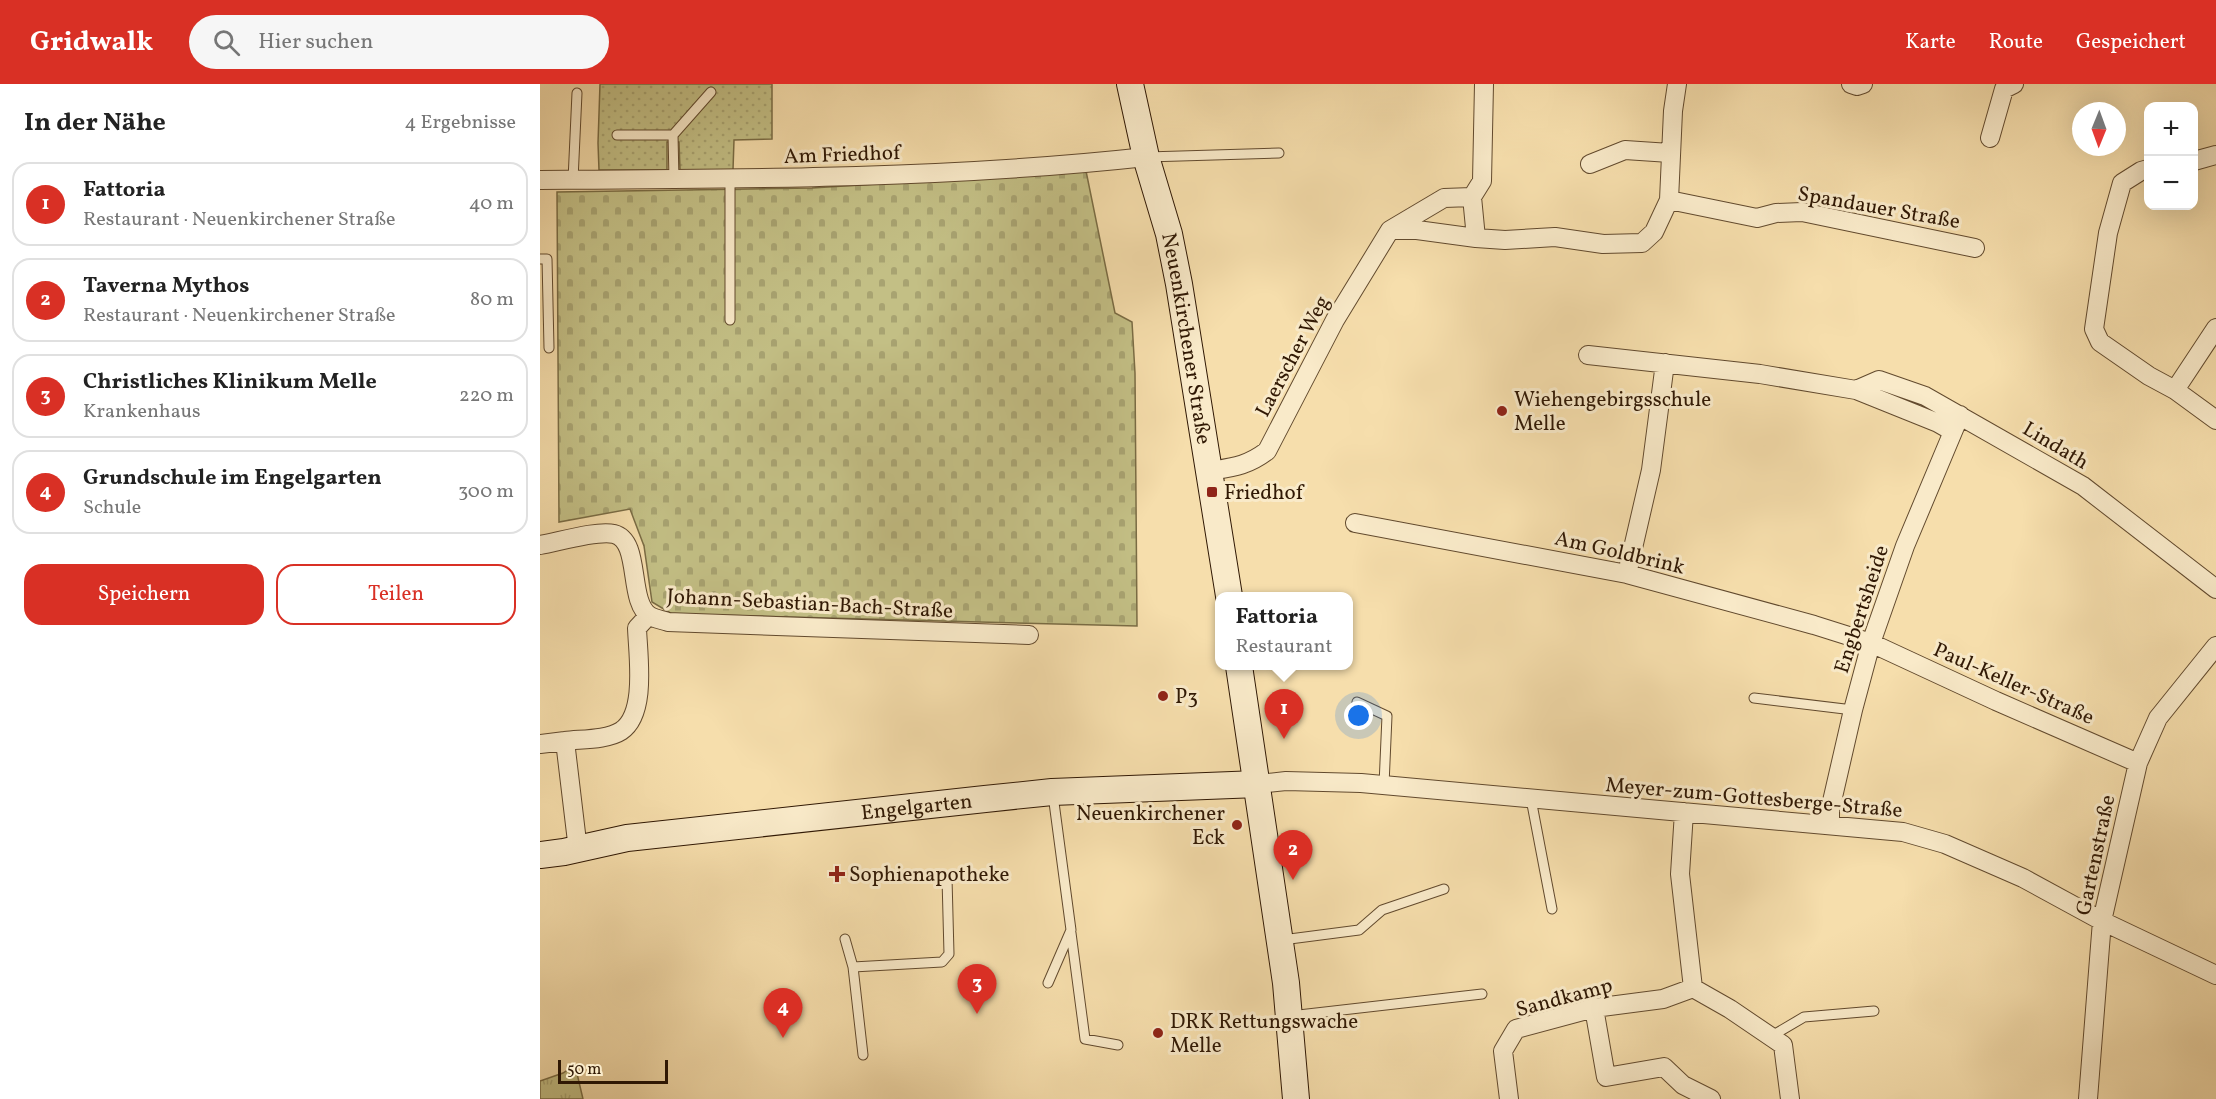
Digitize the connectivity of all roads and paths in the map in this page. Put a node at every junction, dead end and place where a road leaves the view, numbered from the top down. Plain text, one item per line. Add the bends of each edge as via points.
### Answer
1 (1130, 84) edge
2 (1484, 84) edge
3 (1677, 84) edge
4 (1851, 84) edge
5 (1863, 84) edge
6 (2014, 84) edge
7 (711, 92) dead end
8 (577, 93) dead end
9 (617, 135) dead end
10 (673, 135) junction
11 (1990, 138) dead end
12 (1279, 153) dead end
13 (1670, 153) junction
14 (2216, 155) edge
15 (1146, 157) junction
16 (2198, 160) edge
17 (1590, 164) dead end
18 (2144, 170) edge
19 (730, 179) junction
20 (540, 180) edge
21 (573, 180) junction
22 (674, 180) junction
23 (1473, 197) junction
24 (1669, 200) junction
25 (1390, 230) junction
26 (1476, 238) junction
27 (1975, 248) dead end
28 (540, 259) edge
29 (730, 320) dead end
30 (2216, 328) edge
31 (549, 348) dead end
32 (1588, 355) dead end
33 (1665, 363) junction
34 (1856, 390) junction
35 (2175, 390) junction
36 (1960, 415) junction
37 (2216, 420) edge
38 (1952, 431) junction
39 (1209, 471) junction
40 (1355, 523) dead end
41 (540, 545) edge
42 (1627, 574) junction
43 (2216, 589) edge
44 (1227, 592) edge
45 (649, 615) junction
46 (1029, 635) dead end
47 (1871, 643) junction
48 (2216, 646) edge
49 (1240, 670) edge
50 (1754, 698) dead end
51 (1357, 702) dead end
52 (1853, 710) junction
53 (565, 741) junction
54 (540, 744) edge
55 (2138, 763) junction
56 (1258, 784) junction
57 (1384, 785) junction
58 (1053, 792) junction
59 (1531, 799) junction
60 (1684, 812) junction
61 (1830, 825) junction
62 (578, 850) junction
63 (540, 855) edge
64 (946, 878) dead end
65 (1444, 889) dead end
66 (1552, 909) dead end
67 (2103, 921) junction
68 (1071, 930) junction
69 (845, 939) dead end
70 (1280, 940) junction
71 (853, 967) junction
72 (2216, 975) edge
73 (1048, 983) dead end
74 (1693, 988) junction
75 (1482, 994) dead end
76 (1594, 1008) junction
77 (1874, 1011) dead end
78 (1290, 1016) junction
79 (1770, 1037) junction
80 (1118, 1045) dead end
81 (863, 1055) dead end
82 (1296, 1099) edge
83 (1509, 1099) edge
84 (1711, 1099) edge
85 (1790, 1099) edge
86 (2088, 1099) edge

1 - 15 main road, Neuenkirchener Straße
2 - 23 street via 1482,181
3 - 13 street
4 - 5 street
6 - 11 street via 2004,89
7 - 10 lane
8 - 21 lane
9 - 10 lane
10 - 22 lane
12 - 15 lane
13 - 17 street via 1625,150
13 - 24 street
14 - 16 street
15 - 19 street, Am Friedhof via 949,171
15 - 39 main road, Neuenkirchener Straße via 1169,234
18 - 35 street via 2122,183 2108,233 2094,329 2100,342
19 - 22 street, Am Friedhof
19 - 29 lane
20 - 21 street, Am Friedhof
21 - 22 street, Am Friedhof
23 - 25 street, Laerscher Weg via 1444,198
23 - 26 street
24 - 26 street via 1654,232 1642,243 1603,244 1555,237
24 - 27 street, Spandauer Straße via 1757,218 1802,212
25 - 26 street
25 - 39 street, Laerscher Weg via 1335,320 1267,451 1240,466
28 - 31 lane via 547,259
30 - 35 street
32 - 33 street, Lindath
33 - 34 street, Lindath
33 - 42 street via 1651,470
34 - 36 street, Lindath via 1879,380 1925,396
34 - 38 street, Lindath
35 - 37 street
36 - 38 street, Engbertsheide
36 - 43 street, Lindath via 2083,486
38 - 47 street, Engbertsheide
39 - 44 main road, Neuenkirchener Straße
40 - 42 street, Am Goldbrink
41 - 45 street, Johann-Sebastian-Bach-Straße via 616,534 627,543 641,604
42 - 47 street, Am Goldbrink
45 - 46 street, Johann-Sebastian-Bach-Straße via 668,622
45 - 53 street via 637,628 638,702 632,720 620,732
47 - 52 street, Engbertsheide
47 - 55 street, Paul-Keller-Straße
48 - 55 street, Gartenstraße via 2158,718
49 - 56 main road
50 - 52 lane
51 - 57 lane via 1387,716
52 - 61 street, Engbertsheide
53 - 54 street
53 - 62 street
55 - 67 street, Gartenstraße
56 - 57 street, Meyer-zum-Gottesberge-Straße via 1286,781
56 - 58 main road, Engelgarten
56 - 70 main road
57 - 59 street, Meyer-zum-Gottesberge-Straße
58 - 62 main road, Engelgarten via 627,838
58 - 68 lane
59 - 60 street, Meyer-zum-Gottesberge-Straße
59 - 66 lane
60 - 61 street, Meyer-zum-Gottesberge-Straße
60 - 74 street via 1680,874
61 - 67 street, Meyer-zum-Gottesberge-Straße via 1903,832 1945,844 2023,878
62 - 63 main road, Engelgarten
64 - 71 lane via 949,954 942,962
65 - 70 lane via 1383,910 1359,930
67 - 72 street, Meyer-zum-Gottesberge-Straße
67 - 86 street, Gartenstraße
68 - 73 lane
68 - 80 lane via 1085,1039
69 - 71 lane
70 - 78 main road
71 - 81 lane
74 - 76 street, Sandkamp via 1664,999
74 - 79 street
75 - 78 lane
76 - 83 street, Sandkamp via 1516,1029 1503,1050
76 - 84 street via 1606,1077 1664,1067 1683,1085
77 - 79 lane via 1804,1017
78 - 82 main road
79 - 85 street via 1783,1045

